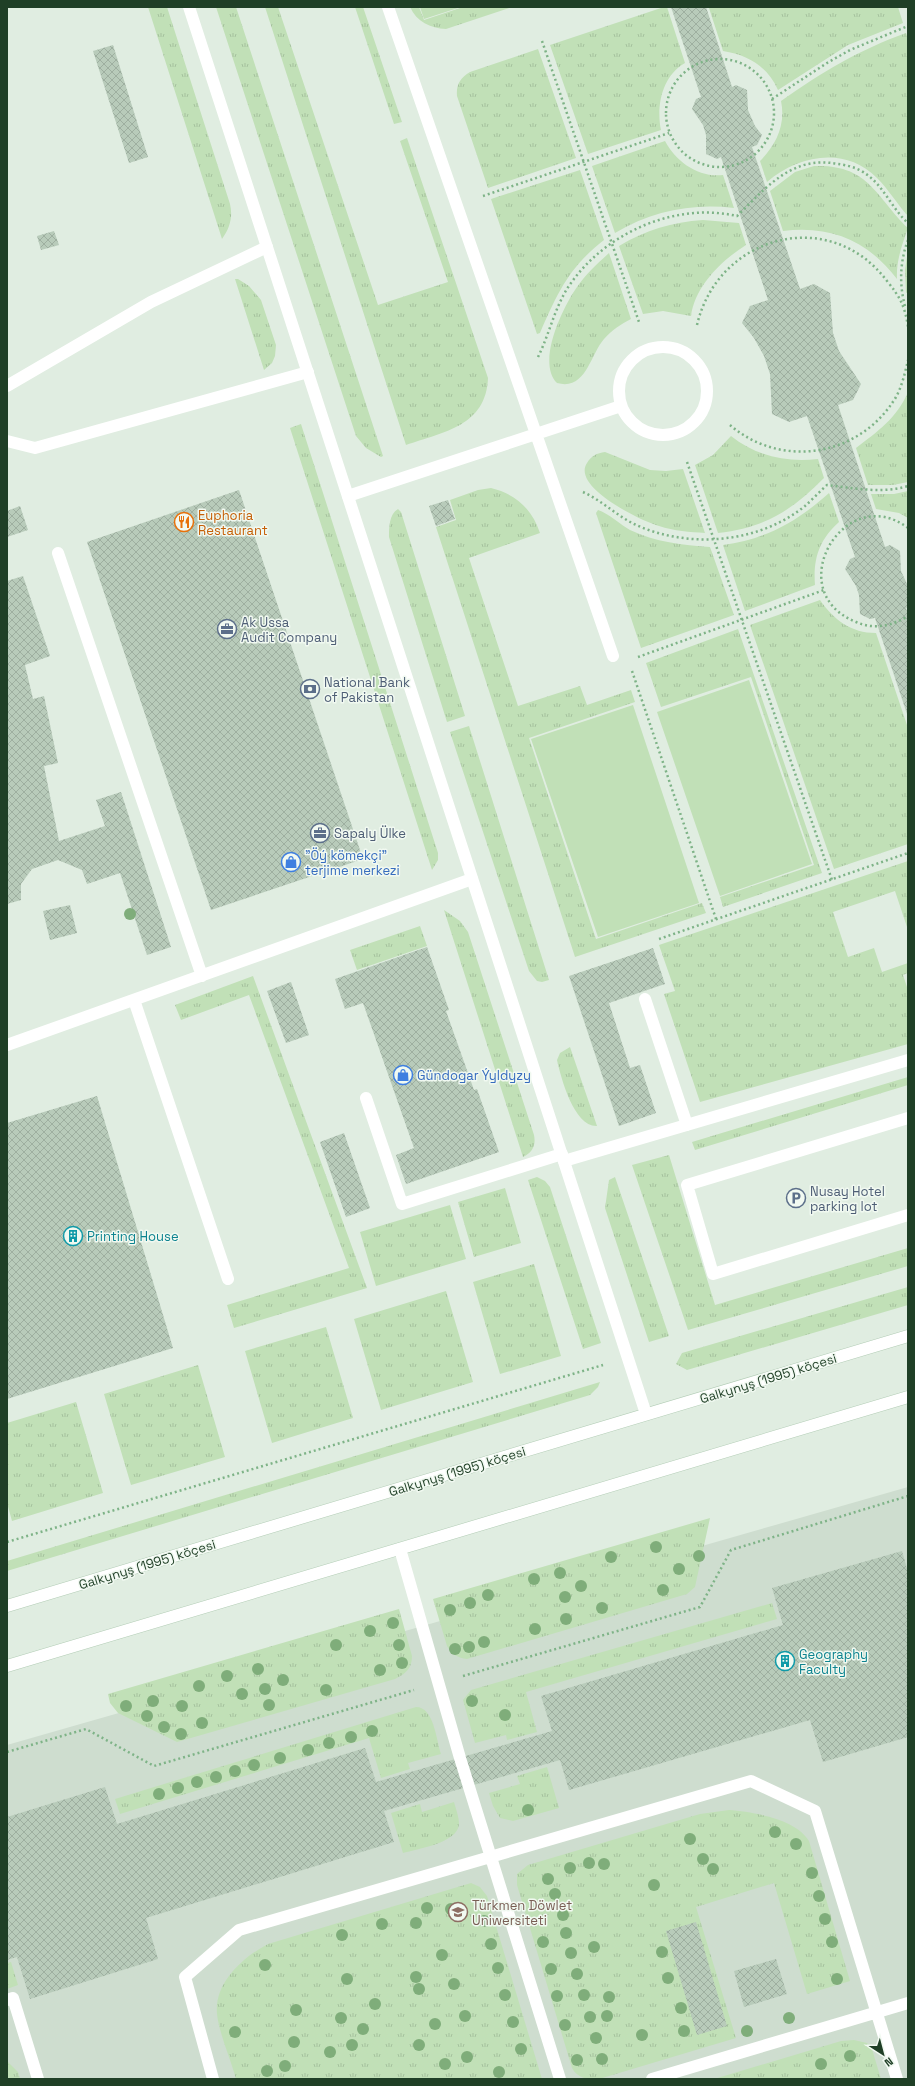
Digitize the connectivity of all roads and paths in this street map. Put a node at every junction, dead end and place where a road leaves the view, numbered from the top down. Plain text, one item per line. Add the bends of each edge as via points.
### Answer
1 (189, 7) edge
2 (388, 7) edge
3 (908, 26) edge
4 (542, 41) dead end
5 (772, 99) junction
6 (669, 133) junction
7 (584, 162) junction
8 (483, 196) dead end
9 (908, 223) edge
10 (908, 240) edge
11 (612, 243) junction
12 (267, 246) junction
13 (907, 309) edge
14 (908, 314) edge
15 (639, 322) dead end
16 (696, 325) dead end
17 (908, 327) edge
18 (538, 357) dead end
19 (908, 360) edge
20 (308, 372) junction
21 (7, 386) edge
22 (621, 406) junction
23 (730, 425) dead end
24 (536, 434) junction
25 (7, 441) edge
26 (687, 462) dead end
27 (908, 486) edge
28 (583, 492) dead end
29 (348, 496) junction
30 (908, 528) edge
31 (714, 539) junction
32 (58, 553) dead end
33 (824, 590) junction
34 (908, 616) edge
35 (742, 620) junction
36 (614, 656) joint
37 (628, 661) junction
38 (908, 854) edge
39 (472, 878) junction
40 (832, 880) junction
41 (716, 919) junction
42 (659, 939) dead end
43 (202, 976) junction
44 (645, 999) dead end
45 (134, 1000) junction
46 (7, 1045) edge
47 (908, 1060) edge
48 (366, 1098) dead end
49 (908, 1118) edge
50 (687, 1125) junction
51 (563, 1158) junction
52 (908, 1215) edge
53 (228, 1279) dead end
54 (908, 1336) edge
55 (604, 1364) dead end
56 (908, 1397) edge
57 (646, 1414) junction
58 (908, 1496) edge
59 (7, 1542) edge
60 (400, 1549) junction
61 (7, 1606) edge
62 (7, 1666) edge
63 (439, 1683) junction
64 (7, 1752) edge
65 (492, 1857) junction
66 (7, 2000) edge
67 (908, 2003) edge
68 (876, 2013) junction
69 (38, 2079) edge
70 (213, 2079) edge
71 (560, 2079) edge
72 (652, 2079) edge
73 (897, 2079) edge

1 - 12 main road
2 - 24 main road
3 - 5 path via 850,50
4 - 7 path
5 - 6 path via 774,118 765,143 752,157 734,166 721,168 695,162 675,145
5 - 6 path via 764,80 744,64 732,59 705,60 683,73 668,94 665,107
6 - 7 path
7 - 8 path
7 - 11 path
9 - 11 path via 866,174 846,165 813,162 786,172 737,216 703,213 677,216 652,222 628,232
10 - 13 path via 901,270 902,296
11 - 15 path
11 - 18 path via 587,263 571,283 558,305
12 - 20 main road
12 - 21 main road via 151,302
13 - 14 path
13 - 16 path via 881,272 864,257 844,246 800,238 756,248 737,259 708,293
13 - 17 path
19 - 23 path via 905,376 896,397 883,415 867,431 847,442 826,449 803,452 781,450 759,444
20 - 25 main road via 35,448
20 - 29 main road
22 - 22 main road via 627,418 650,434 677,433 689,427 699,417 705,404 707,390 704,377 698,365 688,355 676,349 662,347 649,350 636,356 627,366 618,392
22 - 24 main road
24 - 29 main road
24 - 36 main road
26 - 31 path
27 - 31 path via 870,490 827,485 804,507 759,531
28 - 31 path via 634,524 658,533 683,538
29 - 39 main road
30 - 33 path via 890,519 877,517 864,518 841,530 831,540 821,564
31 - 35 path
32 - 43 main road
33 - 34 path via 838,612 861,625 887,625
33 - 35 path
35 - 37 path
35 - 40 path
36 - 37 path
37 - 41 path
38 - 40 path
39 - 43 main road
39 - 51 main road
40 - 41 path
41 - 42 path
43 - 45 main road
44 - 50 main road
45 - 46 main road
45 - 53 main road
47 - 50 main road
48 - 51 main road via 402,1204
49 - 52 main road via 687,1185 713,1274
50 - 51 main road
51 - 57 main road
54 - 57 main road, Galkynyş (1995) köçesi
55 - 59 path
56 - 60 main road
57 - 61 main road, Galkynyş (1995) köçesi
58 - 63 path via 731,1550 700,1607
60 - 62 main road
60 - 63 main road
63 - 64 path via 154,1766 86,1729
63 - 65 main road
65 - 68 main road via 751,1781 815,1810
65 - 70 main road via 239,1930 185,1977
65 - 71 main road
66 - 69 main road via 13,1998
67 - 68 main road
68 - 72 main road
68 - 73 main road

